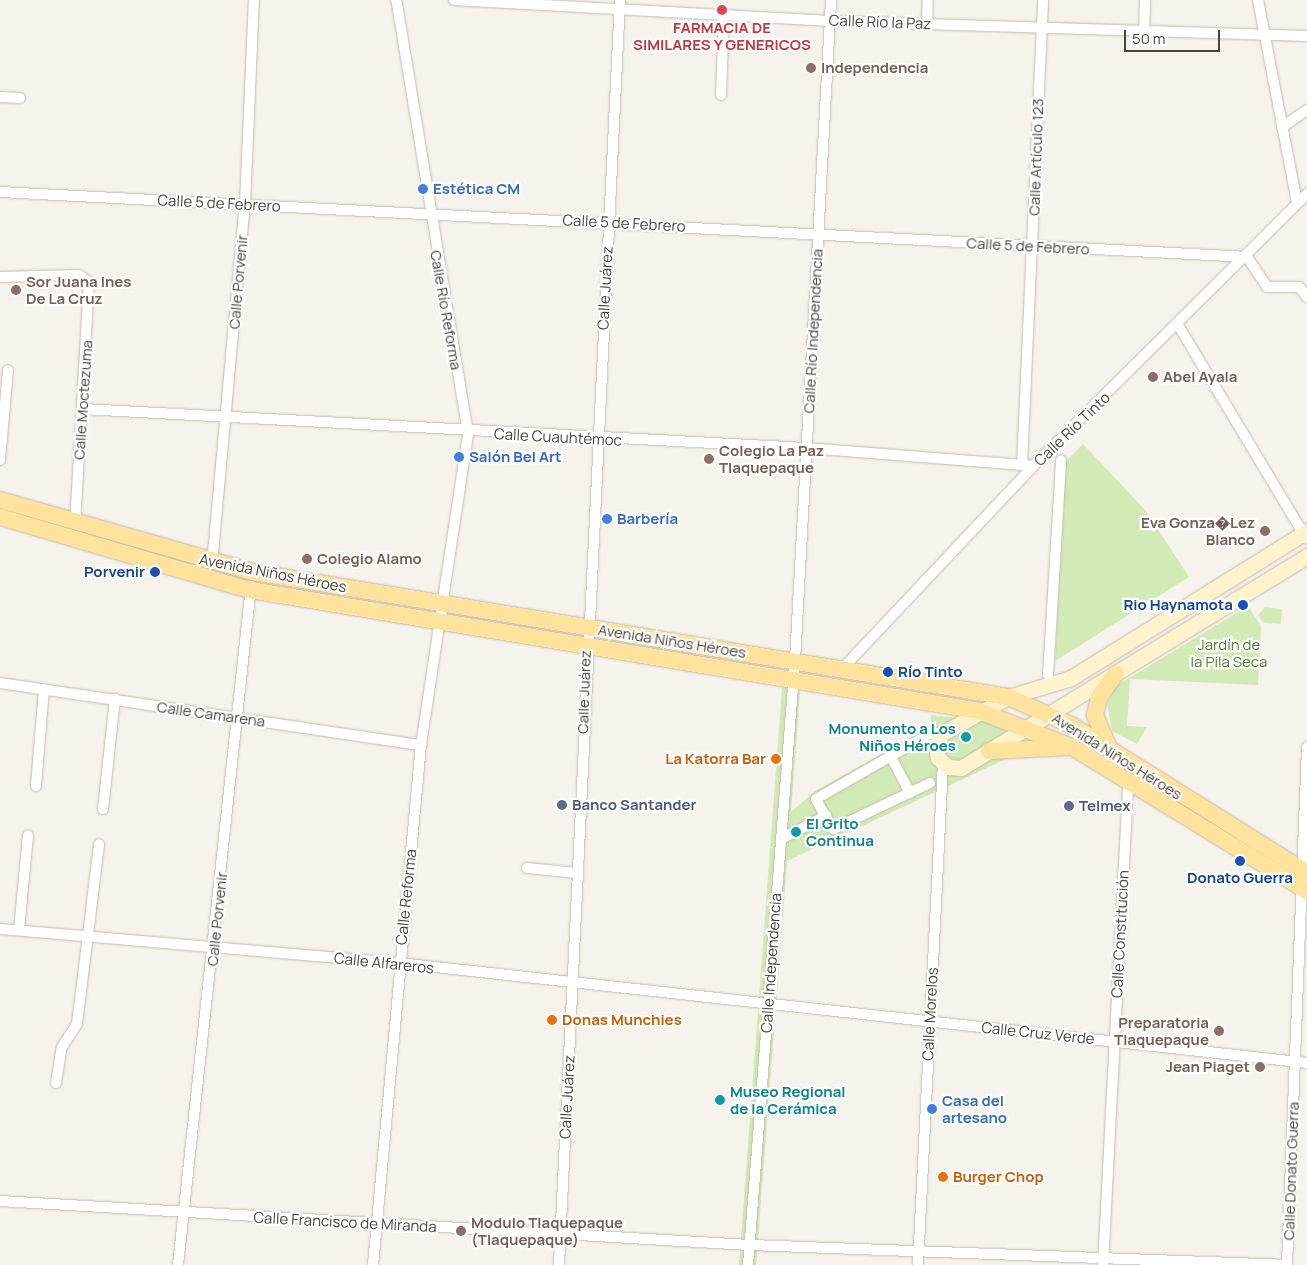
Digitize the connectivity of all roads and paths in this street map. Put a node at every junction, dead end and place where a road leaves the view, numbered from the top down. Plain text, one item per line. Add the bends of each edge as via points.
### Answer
1 (254, 0) edge
2 (396, 0) edge
3 (454, 0) edge
4 (831, 0) edge
5 (928, 0) edge
6 (1043, 0) edge
7 (1145, 0) edge
8 (1258, 0) edge
9 (620, 4) edge
10 (724, 14) junction
11 (830, 21) junction
12 (927, 23) junction
13 (1041, 28) junction
14 (1144, 30) junction
15 (1264, 34) junction
16 (1307, 36) edge
17 (721, 96) dead end
18 (0, 97) edge
19 (20, 98) dead end
20 (1307, 110) edge
21 (1282, 127) junction
22 (0, 192) edge
23 (1307, 194) edge
24 (1297, 203) junction
25 (245, 204) junction
26 (429, 214) junction
27 (609, 221) junction
28 (818, 235) junction
29 (1032, 246) junction
30 (1247, 257) junction
31 (0, 277) edge
32 (1307, 297) edge
33 (1178, 325) junction
34 (8, 370) dead end
35 (83, 409) junction
36 (225, 418) junction
37 (468, 433) junction
38 (596, 440) junction
39 (806, 448) junction
40 (0, 460) edge
41 (1061, 460) dead end
42 (1022, 465) junction
43 (1033, 466) junction
44 (0, 500) edge
45 (0, 517) edge
46 (75, 523) junction
47 (1306, 535) edge
48 (1307, 556) edge
49 (212, 564) junction
50 (253, 572) junction
51 (250, 590) junction
52 (442, 602) junction
53 (439, 620) junction
54 (587, 626) junction
55 (586, 645) junction
56 (795, 661) junction
57 (842, 669) junction
58 (1116, 674) junction
59 (1048, 675) dead end
60 (793, 679) junction
61 (0, 683) edge
62 (44, 689) junction
63 (1008, 697) junction
64 (115, 700) junction
65 (979, 711) junction
66 (1051, 714) junction
67 (238, 718) junction
68 (1028, 727) junction
69 (932, 732) dead end
70 (421, 746) junction
71 (1307, 746) edge
72 (1072, 747) junction
73 (988, 751) junction
74 (1112, 752) junction
75 (890, 755) junction
76 (943, 763) junction
77 (1128, 782) junction
78 (930, 783) dead end
79 (36, 786) dead end
80 (910, 793) junction
81 (103, 809) dead end
82 (826, 816) junction
83 (28, 835) dead end
84 (781, 839) junction
85 (99, 844) dead end
86 (527, 868) dead end
87 (577, 873) junction
88 (1304, 880) edge
89 (0, 929) edge
90 (19, 930) junction
91 (87, 936) junction
92 (214, 947) junction
93 (400, 963) junction
94 (573, 984) junction
95 (768, 1003) junction
96 (930, 1021) junction
97 (1114, 1042) junction
98 (1295, 1061) junction
99 (1307, 1063) edge
100 (56, 1083) dead end
101 (0, 1201) edge
102 (182, 1212) junction
103 (376, 1224) junction
104 (560, 1234) junction
105 (750, 1246) junction
106 (918, 1251) junction
107 (1103, 1261) edge
108 (178, 1265) edge
109 (373, 1265) edge
110 (559, 1265) edge
111 (748, 1265) edge
112 (918, 1265) edge
113 (1287, 1265) edge

1 - 25 street, Calle Porvenir
2 - 26 street, Calle Río Reforma
3 - 9 street, Calle Río la Paz
4 - 11 street, Calle Río Independencia
5 - 12 street
6 - 13 street, Calle Artículo 123
7 - 14 street
8 - 15 street
9 - 10 street, Calle Río la Paz
9 - 27 street, Calle Juárez
10 - 11 street, Calle Río la Paz
10 - 17 street
11 - 12 street, Calle Río la Paz
11 - 28 street, Calle Río Independencia
12 - 13 street, Calle Río la Paz
13 - 14 street, Calle Río la Paz
13 - 29 street, Calle Artículo 123
14 - 15 street, Calle Río la Paz
15 - 16 street, Calle Río la Paz
15 - 21 street
18 - 19 street
20 - 21 street
21 - 24 street
22 - 25 street, Calle 5 de Febrero
23 - 24 street, Calle Río Tinto
24 - 30 street, Calle Río Tinto
25 - 26 street, Calle 5 de Febrero
25 - 36 street, Calle Porvenir
26 - 27 street, Calle 5 de Febrero
26 - 37 street, Calle Río Reforma
27 - 28 street, Calle 5 de Febrero
27 - 38 street, Calle Juárez
28 - 29 street, Calle 5 de Febrero
28 - 39 street, Calle Río Independencia
29 - 30 street, Calle 5 de Febrero
29 - 42 street, Calle Artículo 123
30 - 32 street via 1267,287 1299,286
30 - 33 street, Calle Río Tinto
31 - 35 street, Calle Moctezuma via 87,278 91,287
33 - 43 street, Calle Río Tinto
33 - 47 street
34 - 40 street
35 - 36 street, Calle Cuauhtémoc
35 - 46 street, Calle Moctezuma
36 - 37 street, Calle Cuauhtémoc
36 - 49 street, Calle Porvenir
37 - 38 street, Calle Cuauhtémoc
37 - 52 street, Calle Río Reforma
38 - 39 street, Calle Cuauhtémoc
38 - 54 street, Calle Juárez
39 - 42 street, Calle Cuauhtémoc
39 - 56 street, Calle Río Independencia
41 - 59 street
42 - 43 street, Calle Cuauhtémoc
43 - 57 street, Calle Río Tinto
44 - 46 main road, Avenida Niños Héroes
45 - 51 main road, Avenida Niños Héroes
46 - 49 main road, Avenida Niños Héroes
47 - 63 main road via 1071,678
48 - 58 main road
49 - 50 main road, Avenida Niños Héroes
50 - 51 street, Calle Porvenir
50 - 52 main road, Avenida Niños Héroes
51 - 53 main road, Avenida Niños Héroes
51 - 67 street, Calle Porvenir
52 - 53 street, Calle Río Reforma
52 - 54 main road, Avenida Niños Héroes
53 - 55 main road, Avenida Niños Héroes
53 - 70 street, Calle Reforma
54 - 55 street, Calle Juárez
54 - 56 main road, Avenida Niños Héroes
55 - 60 main road, Avenida Niños Héroes
55 - 87 street, Calle Juárez
56 - 57 main road, Avenida Niños Héroes
56 - 60 street, Calle Independencia
57 - 63 main road, Avenida Niños Héroes
58 - 66 main road
58 - 74 main road via 1099,697 1095,715 1098,732
60 - 65 main road, Avenida Niños Héroes
60 - 84 street, Calle Independencia
61 - 62 street, Calle Camarena
62 - 64 street, Calle Camarena
62 - 79 street
63 - 65 main road
63 - 66 main road, Avenida Niños Héroes
64 - 67 street, Calle Camarena
64 - 81 street
65 - 68 main road, Avenida Niños Héroes
65 - 76 main road via 941,734 936,752
66 - 68 main road
66 - 74 main road, Avenida Niños Héroes
67 - 70 street, Calle Camarena
67 - 92 street, Calle Porvenir
68 - 72 main road, Avenida Niños Héroes
68 - 73 main road
69 - 75 street
70 - 93 street, Calle Reforma
71 - 88 street, Calle Donato Guerra
72 - 73 main road
72 - 77 main road, Avenida Niños Héroes
73 - 76 main road via 961,768
74 - 88 main road, Avenida Niños Héroes
75 - 80 street
75 - 82 street via 816,799
76 - 96 street, Calle Morelos
77 - 88 main road, Avenida Niños Héroes
77 - 97 street, Calle Constitución
78 - 80 street
80 - 82 street via 833,829
82 - 84 street
83 - 90 street
84 - 95 street, Calle Independencia
85 - 91 street
86 - 87 street
87 - 94 street, Calle Juárez
88 - 98 street, Calle Donato Guerra
89 - 90 street, Calle Alfareros
90 - 91 street, Calle Alfareros
91 - 92 street, Calle Alfareros
91 - 100 street via 77,1024 62,1047
92 - 93 street, Calle Alfareros
92 - 102 street, Calle Porvenir
93 - 94 street, Calle Alfareros
93 - 103 street, Calle Reforma
94 - 95 street, Calle Alfareros
94 - 104 street, Calle Juárez
95 - 96 street, Calle Cruz Verde
95 - 105 street, Calle Independencia
96 - 97 street, Calle Cruz Verde
96 - 106 street, Calle Morelos
97 - 98 street, Calle Cruz Verde
97 - 107 street, Calle Constitución
98 - 99 street, Calle Cruz Verde
98 - 113 street, Calle Donato Guerra
101 - 102 street, Calle Francisco de Miranda
102 - 103 street, Calle Francisco de Miranda
102 - 108 street, Calle Porvenir
103 - 104 street, Calle Francisco de Miranda
103 - 109 street, Calle Reforma
104 - 105 street, Calle Francisco de Miranda
104 - 110 street, Calle Juárez
105 - 106 street, Calle Francisco de Miranda
105 - 111 street, Calle Independencia
106 - 107 street, Calle Francisco de Miranda
106 - 112 street, Calle Morelos
107 - 113 street, Calle Francisco de Miranda

